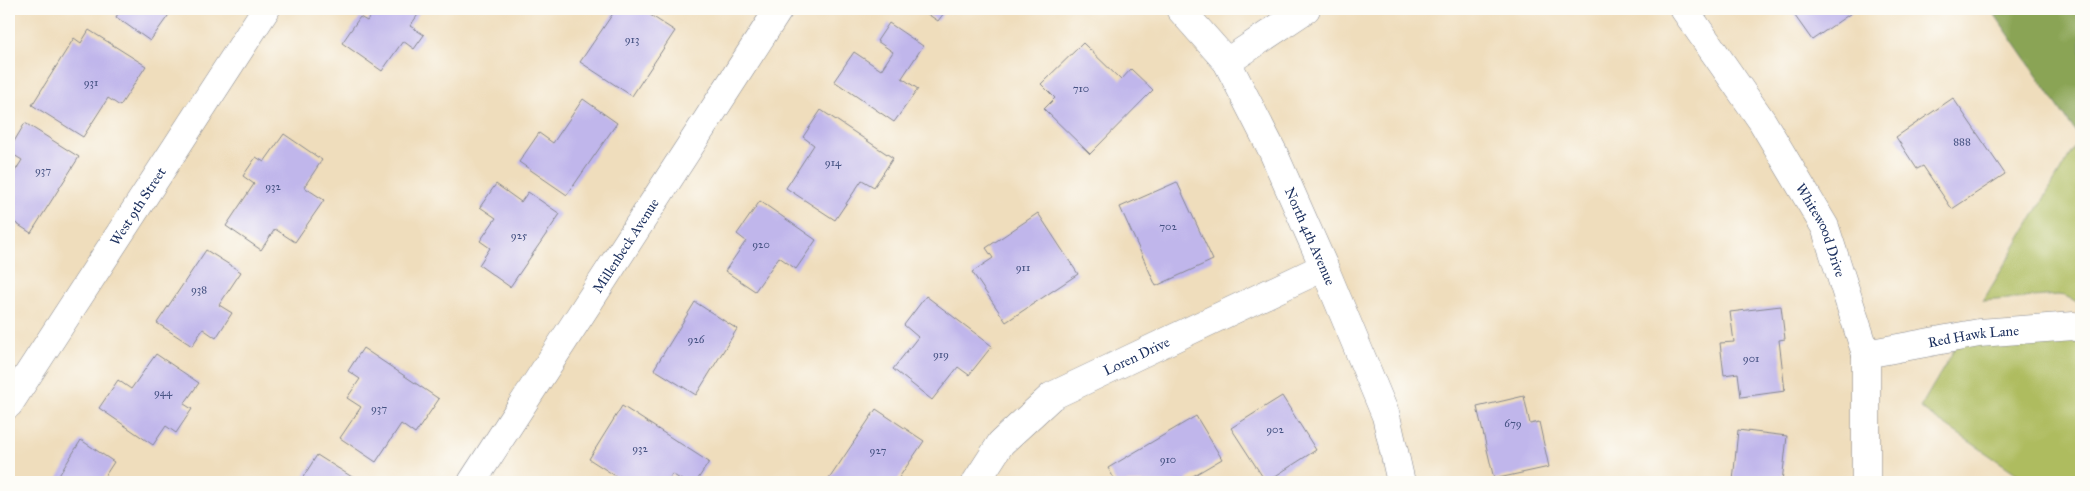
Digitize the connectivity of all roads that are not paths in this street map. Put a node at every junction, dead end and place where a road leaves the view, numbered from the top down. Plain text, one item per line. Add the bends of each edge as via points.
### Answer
1 (266, 9) edge
2 (779, 9) edge
3 (1180, 9) edge
4 (1306, 9) edge
5 (1684, 9) edge
6 (1227, 62) junction
7 (1324, 267) junction
8 (2081, 329) edge
9 (1866, 354) junction
10 (9, 404) edge
11 (472, 482) edge
12 (976, 482) edge
13 (1401, 482) edge
14 (1866, 482) edge

1 - 10 street, West 9th Street
2 - 11 street, Millenbeck Avenue
3 - 6 street, North 4th Avenue
4 - 6 street
5 - 9 street, Whitewood Drive via 1762,121 1825,227
6 - 7 street, North 4th Avenue via 1273,152
7 - 12 street, Loren Drive via 1052,396 1001,443
7 - 13 street, North 4th Avenue via 1386,416
8 - 9 street, Red Hawk Lane via 2074,326 1979,333
9 - 14 street, Whitewood Drive

